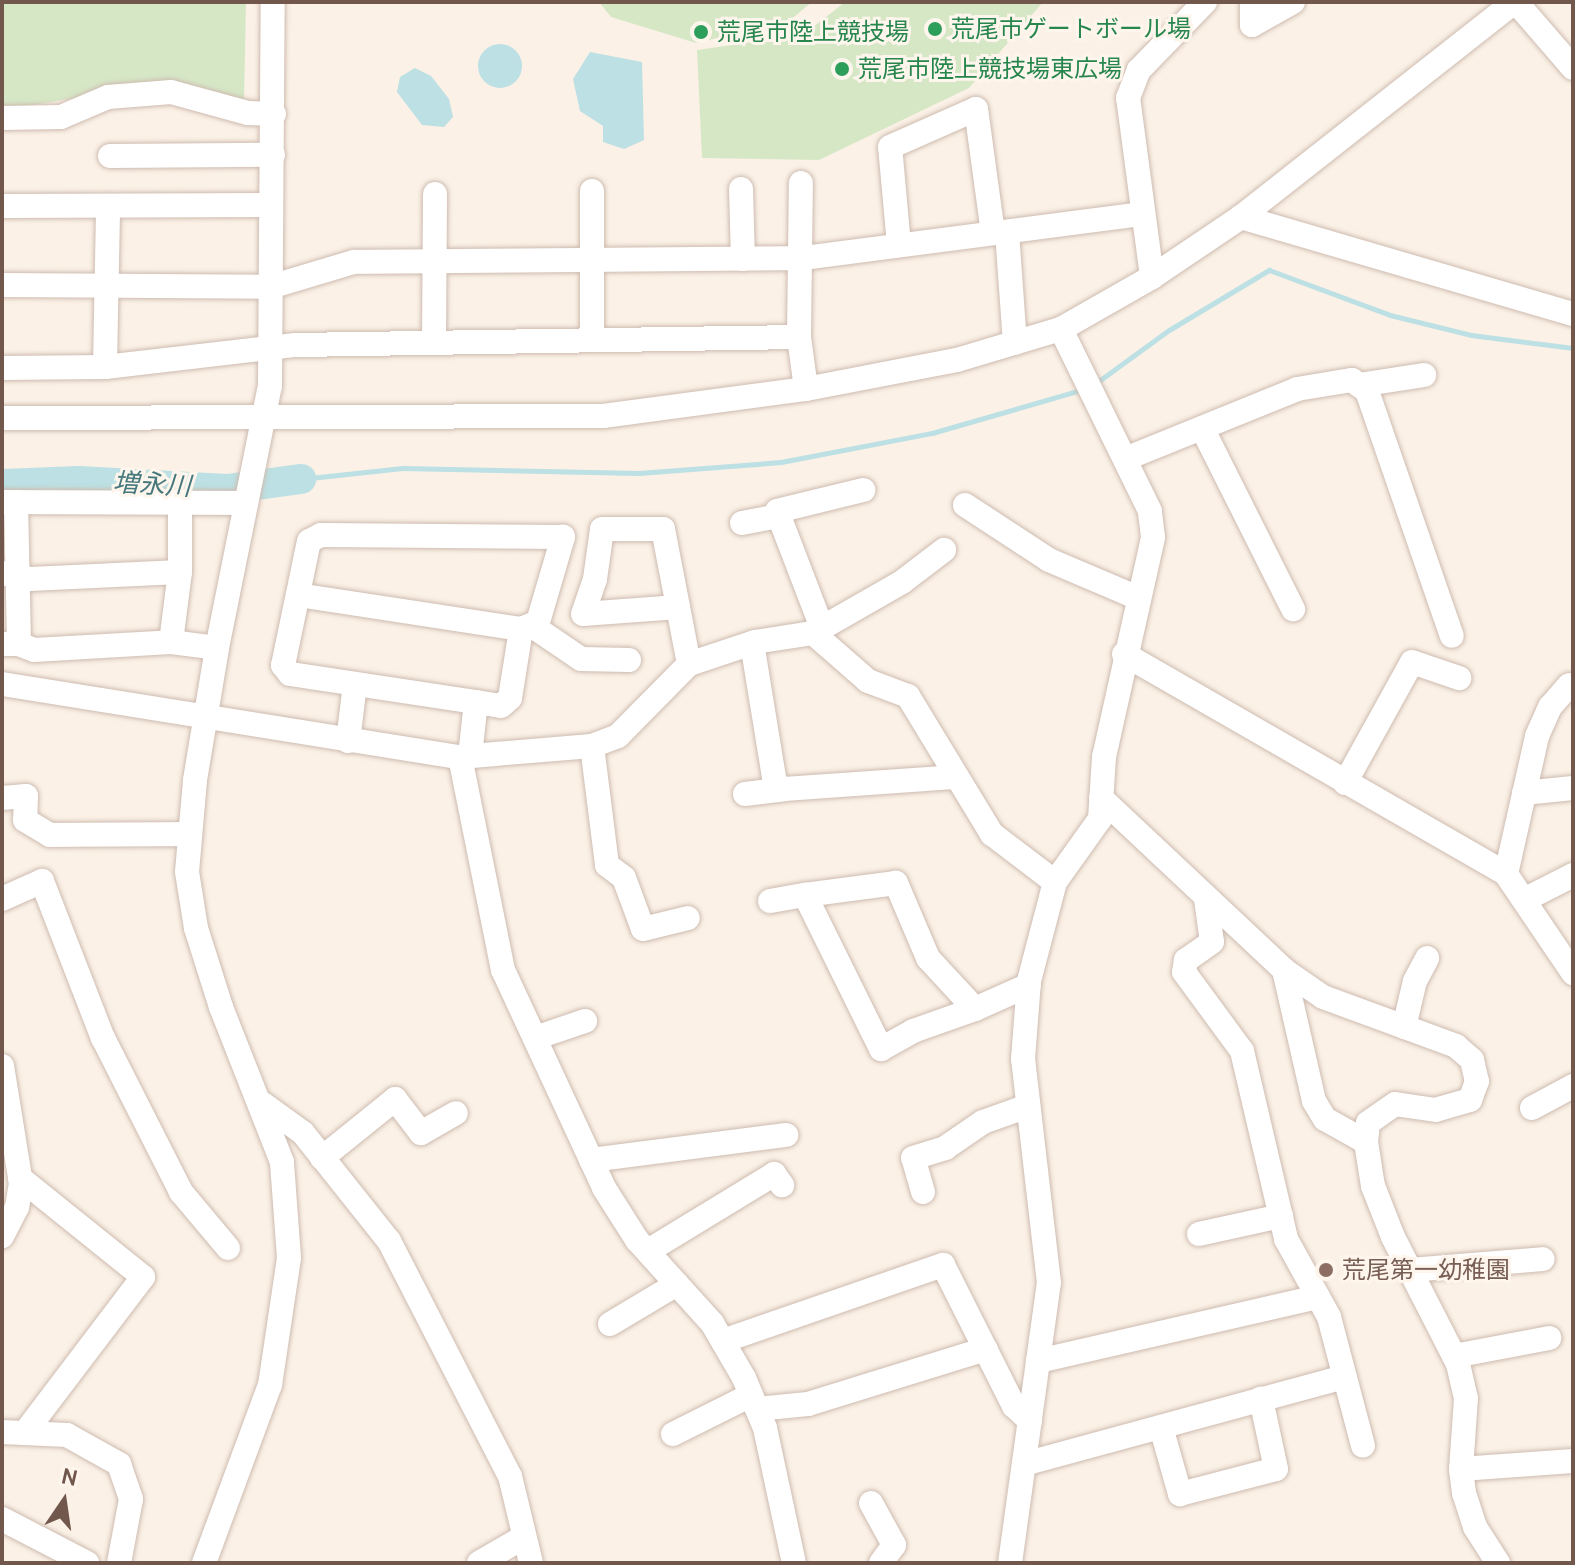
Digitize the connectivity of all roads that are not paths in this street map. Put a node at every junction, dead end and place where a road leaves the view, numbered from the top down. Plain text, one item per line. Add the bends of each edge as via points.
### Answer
1 (273, 2) edge
2 (1205, 2) edge
3 (1252, 2) edge
4 (1293, 2) edge
5 (1515, 2) edge
6 (1573, 68) edge
7 (274, 114) junction
8 (2, 118) edge
9 (273, 155) junction
10 (110, 156) dead end
11 (801, 183) dead end
12 (741, 189) dead end
13 (592, 191) dead end
14 (435, 194) dead end
15 (271, 205) junction
16 (2, 206) edge
17 (108, 206) junction
18 (1142, 214) junction
19 (1241, 217) junction
20 (1000, 232) junction
21 (899, 245) junction
22 (800, 258) junction
23 (743, 259) junction
24 (435, 262) junction
25 (592, 262) junction
26 (1152, 277) junction
27 (2, 285) edge
28 (105, 287) junction
29 (270, 287) junction
30 (1573, 314) edge
31 (1061, 329) junction
32 (799, 337) junction
33 (592, 339) junction
34 (434, 342) junction
35 (1015, 343) junction
36 (270, 349) junction
37 (105, 367) junction
38 (2, 368) edge
39 (1424, 375) dead end
40 (1359, 385) junction
41 (806, 389) junction
42 (267, 414) junction
43 (2, 418) edge
44 (1202, 428) junction
45 (1125, 459) junction
46 (863, 490) dead end
47 (180, 501) junction
48 (9, 502) edge
49 (246, 503) junction
50 (965, 505) dead end
51 (778, 516) junction
52 (742, 523) dead end
53 (944, 550) dead end
54 (180, 572) junction
55 (10, 573) edge
56 (298, 595) junction
57 (1138, 598) junction
58 (678, 607) junction
59 (1293, 609) dead end
60 (526, 627) junction
61 (817, 630) junction
62 (1452, 636) dead end
63 (171, 642) junction
64 (752, 643) junction
65 (11, 644) edge
66 (217, 648) junction
67 (1124, 654) junction
68 (629, 660) dead end
69 (689, 664) junction
70 (1459, 678) dead end
71 (2, 684) edge
72 (355, 684) junction
73 (1569, 685) dead end
74 (476, 702) junction
75 (205, 721) junction
76 (348, 741) junction
77 (592, 746) junction
78 (465, 756) junction
79 (954, 777) junction
80 (1345, 783) junction
81 (1573, 788) edge
82 (784, 789) junction
83 (1524, 793) junction
84 (745, 794) dead end
85 (2, 798) edge
86 (1101, 798) junction
87 (189, 834) junction
88 (1506, 874) junction
89 (1573, 875) edge
90 (1055, 882) junction
91 (805, 895) junction
92 (2, 899) edge
93 (1206, 899) junction
94 (1524, 900) junction
95 (770, 901) dead end
96 (688, 918) dead end
97 (1427, 958) dead end
98 (1284, 970) junction
99 (1573, 973) edge
100 (1029, 985) junction
101 (975, 1009) junction
102 (585, 1021) dead end
103 (1404, 1027) junction
104 (535, 1038) junction
105 (2, 1066) edge
106 (1573, 1086) edge
107 (263, 1104) junction
108 (1028, 1106) junction
109 (1532, 1108) dead end
110 (456, 1113) dead end
111 (786, 1135) dead end
112 (1366, 1142) junction
113 (322, 1158) junction
114 (591, 1160) junction
115 (773, 1173) dead end
116 (20, 1178) junction
117 (923, 1192) dead end
118 (1281, 1216) junction
119 (1199, 1234) dead end
120 (2, 1236) edge
121 (228, 1248) dead end
122 (648, 1251) junction
123 (1543, 1259) dead end
124 (1410, 1270) junction
125 (677, 1284) junction
126 (1318, 1297) junction
127 (610, 1324) dead end
128 (1549, 1338) dead end
129 (723, 1341) junction
130 (986, 1349) junction
131 (1454, 1356) junction
132 (1038, 1361) junction
133 (1344, 1377) junction
134 (1261, 1399) junction
135 (754, 1402) junction
136 (1030, 1421) junction
137 (1161, 1427) junction
138 (27, 1430) junction
139 (2, 1432) edge
140 (673, 1434) dead end
141 (1363, 1446) dead end
142 (1573, 1461) edge
143 (1024, 1464) junction
144 (1461, 1469) junction
145 (871, 1503) dead end
146 (2, 1519) edge
147 (524, 1537) junction
148 (87, 1563) edge
149 (119, 1563) edge
150 (204, 1563) edge
151 (479, 1563) edge
152 (531, 1563) edge
153 (794, 1563) edge
154 (881, 1563) edge
155 (1010, 1563) edge
156 (1498, 1563) edge

1 - 7 street
2 - 18 street via 1139,70 1128,98
3 - 4 street via 1252,25
5 - 6 street
5 - 19 street
7 - 8 street via 248,113 171,92 108,97 61,117
7 - 9 street
9 - 10 street
9 - 15 street
11 - 22 street
12 - 23 street
13 - 25 street
14 - 24 street
15 - 17 street
15 - 29 street
16 - 17 street
17 - 28 street
18 - 20 street
18 - 26 street
19 - 26 street
19 - 30 street
20 - 21 street
20 - 21 street via 976,109 890,147
20 - 35 street
21 - 22 street
22 - 23 street
22 - 32 street
23 - 25 street
24 - 25 street
24 - 29 street via 354,262
24 - 34 street
25 - 33 street
26 - 31 street
27 - 28 street
28 - 29 street
28 - 37 street
29 - 36 street
31 - 35 street
31 - 45 street
32 - 33 street via 705,342
32 - 41 street
33 - 34 street
34 - 36 street
35 - 41 street
36 - 37 street
36 - 42 street
37 - 38 street
39 - 40 street
40 - 44 street via 1352,380 1297,389
40 - 62 street via 1367,391
41 - 42 street via 603,416
42 - 43 street
42 - 49 street
44 - 45 street
44 - 59 street
45 - 57 street via 1150,511 1153,537
46 - 51 street via 777,511
47 - 48 street
47 - 49 street
47 - 54 street
48 - 55 street
49 - 66 street
50 - 57 street via 1049,560
51 - 52 street
51 - 61 street
53 - 61 street via 902,582
54 - 55 street via 30,579
54 - 63 street
55 - 65 street
56 - 60 street
56 - 60 street via 309,541 321,535 563,537 538,622
56 - 72 street via 283,665 290,674
57 - 67 street
58 - 58 street via 663,529 602,529 595,579 583,614
58 - 69 street
60 - 68 street via 581,659
60 - 74 street via 510,698 501,706
61 - 64 street
61 - 79 street via 868,681 908,696
63 - 65 street via 34,650
63 - 66 street
64 - 69 street
64 - 82 street via 775,784
66 - 75 street
67 - 80 street
67 - 86 street
69 - 77 street via 618,736
70 - 80 street via 1412,662
71 - 75 street
72 - 74 street
72 - 76 street
73 - 83 street via 1550,707 1537,736
74 - 78 street
75 - 76 street
75 - 87 street
76 - 78 street
77 - 78 street
77 - 96 street via 607,865 624,878 643,929
78 - 104 street via 503,970
79 - 82 street
79 - 90 street via 992,834
80 - 88 street
81 - 83 street
82 - 84 street
83 - 88 street
85 - 87 street via 26,796 25,820 50,835
86 - 90 street via 1100,819
86 - 93 street
87 - 107 street via 187,872 196,928 221,1007
88 - 94 street
89 - 94 street
90 - 100 street
91 - 95 street
91 - 101 street via 896,883 928,958
91 - 101 street via 881,1049 913,1031
92 - 121 street via 42,881 103,1038 181,1192
93 - 98 street
93 - 118 street via 1212,942 1186,960 1184,972 1242,1051
94 - 99 street
97 - 103 street via 1415,981
98 - 103 street via 1323,997
98 - 112 street via 1314,1101 1325,1119
100 - 101 street
100 - 108 street via 1023,1059
102 - 104 street
103 - 112 street via 1456,1046 1472,1060 1477,1081 1470,1100 1457,1108 1395,1104 1379,1111 1368,1123
104 - 114 street
105 - 116 street
106 - 109 street
107 - 113 street via 303,1133
107 - 150 street via 282,1162 289,1216 284,1303 270,1385
108 - 117 street via 983,1122 945,1148 913,1158
108 - 132 street via 1049,1283
110 - 113 street via 421,1133 395,1099
111 - 114 street
112 - 124 street via 1373,1186
113 - 147 street via 389,1241 443,1341 510,1476
114 - 122 street
115 - 122 street
116 - 120 street via 17,1207
116 - 138 street via 143,1277
118 - 119 street
118 - 126 street via 1286,1239
122 - 125 street
123 - 124 street
124 - 131 street
125 - 127 street
125 - 129 street
126 - 132 street
126 - 133 street via 1329,1317
128 - 131 street
129 - 130 street via 943,1265
129 - 135 street
130 - 135 street via 808,1404
130 - 136 street via 1014,1406
131 - 144 street via 1466,1398
132 - 136 street
133 - 134 street
133 - 141 street
134 - 137 street
134 - 137 street via 1276,1469 1180,1494
135 - 140 street
135 - 153 street
136 - 143 street
137 - 143 street
138 - 139 street
138 - 149 street via 67,1435 119,1464 131,1499
142 - 144 street
143 - 155 street
144 - 156 street via 1475,1527
145 - 154 street via 894,1545
146 - 148 street
147 - 151 street
147 - 152 street

